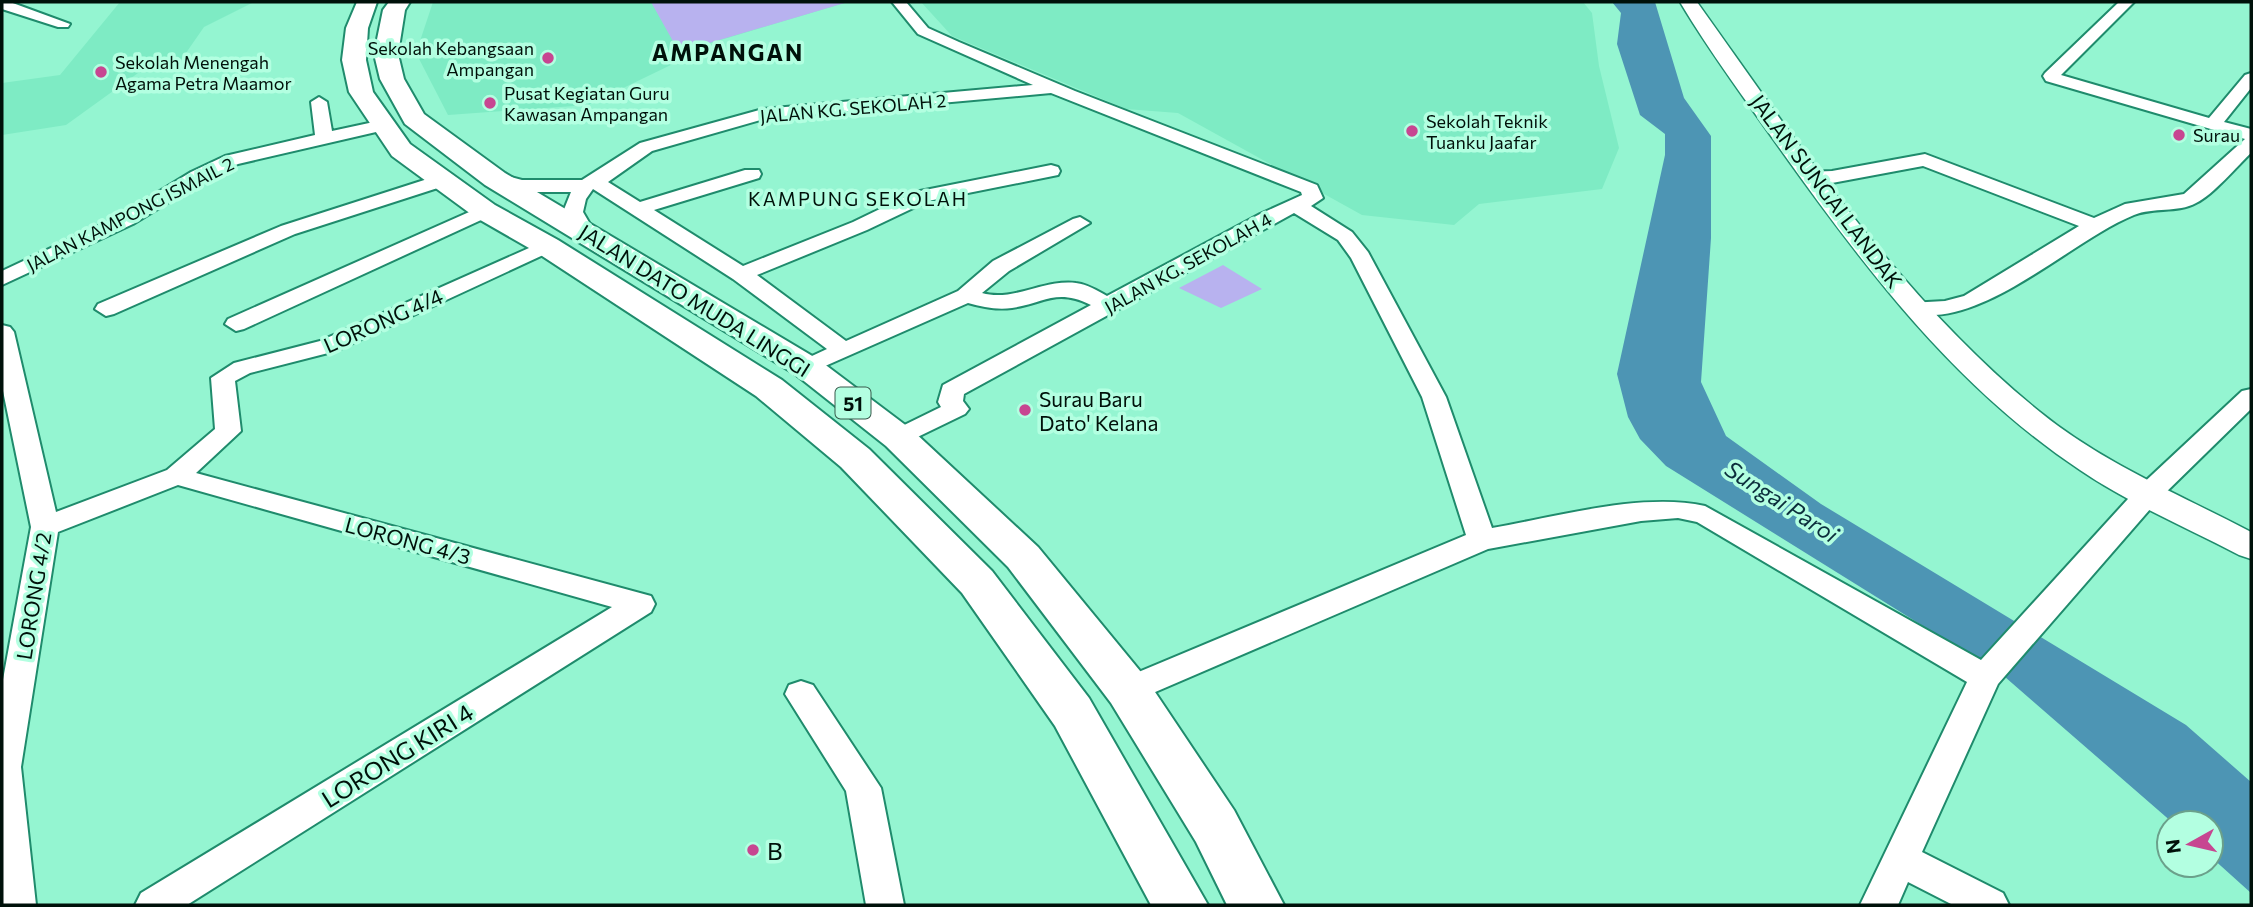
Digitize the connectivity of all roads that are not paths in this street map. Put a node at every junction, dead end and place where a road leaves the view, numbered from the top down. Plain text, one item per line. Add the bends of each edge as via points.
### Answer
1 (367, 2) edge
2 (400, 2) edge
3 (900, 2) edge
4 (1688, 2) edge
5 (2127, 2) edge
6 (2, 4) edge
7 (63, 24) dead end
8 (2251, 78) edge
9 (1054, 88) junction
10 (319, 102) dead end
11 (2213, 124) junction
12 (383, 125) junction
13 (2251, 135) edge
14 (324, 137) junction
15 (2251, 143) edge
16 (1051, 172) dead end
17 (752, 174) dead end
18 (1812, 176) junction
19 (443, 180) junction
20 (589, 184) junction
21 (490, 195) junction
22 (1298, 207) junction
23 (638, 209) junction
24 (1080, 223) dead end
25 (2095, 225) junction
26 (584, 231) junction
27 (547, 246) junction
28 (741, 274) junction
29 (2, 279) edge
30 (966, 296) junction
31 (1110, 306) junction
32 (1917, 308) junction
33 (106, 309) dead end
34 (236, 324) dead end
35 (2, 332) edge
36 (844, 351) junction
37 (807, 367) junction
38 (2251, 396) edge
39 (12, 431) edge
40 (899, 438) junction
41 (176, 476) junction
42 (2148, 494) junction
43 (46, 527) junction
44 (1482, 540) junction
45 (2251, 547) edge
46 (640, 604) joint
47 (1992, 671) junction
48 (1128, 690) junction
49 (801, 694) dead end
50 (1901, 860) junction
51 (17, 905) edge
52 (154, 905) edge
53 (886, 905) edge
54 (1180, 905) edge
55 (1256, 905) edge
56 (1879, 905) edge
57 (1990, 905) edge

1 - 12 highway, JALAN DATO MUDA LINGGI / 51 via 357,28 354,60 361,92
2 - 21 highway, JALAN DATO MUDA LINGGI / 51 via 394,10 386,54 401,99 414,119
3 - 9 street, JALAN KG. SEKOLAH 4 via 923,31
4 - 18 street, JALAN SUNGAI LANDAK
5 - 11 street via 2075,49 2052,78
6 - 7 street
8 - 11 street
9 - 20 street, JALAN KG. SEKOLAH 2 via 763,114 646,147
9 - 22 street, JALAN KG. SEKOLAH 4 via 1310,189 1313,198
10 - 14 street
11 - 13 street
12 - 14 street, JALAN KAMPONG ISMAIL 2
12 - 19 highway, JALAN DATO MUDA LINGGI / 51 via 401,149
14 - 29 street, JALAN KAMPONG ISMAIL 2 via 216,167 126,220
15 - 25 street via 2190,198 2132,208
16 - 28 street via 922,196
17 - 23 street
18 - 25 street via 1832,177 1926,160
18 - 32 street, JALAN SUNGAI LANDAK via 1864,247
19 - 21 highway, JALAN DATO MUDA LINGGI / 51
19 - 33 street via 288,230
20 - 21 street via 522,186
20 - 23 street
20 - 26 street via 576,199 573,212
21 - 26 highway, JALAN DATO MUDA LINGGI / 51
21 - 27 highway, JALAN DATO MUDA LINGGI / 51
21 - 34 street
22 - 31 street, JALAN KG. SEKOLAH 4 via 1267,218
22 - 44 street via 1345,236 1361,256 1434,397
23 - 28 street
24 - 30 street via 1001,266
25 - 32 street via 1972,301 1945,308
26 - 37 highway, JALAN DATO MUDA LINGGI / 51
27 - 41 street, LORONG 4/4 via 328,346 242,368 223,378 228,431
27 - 54 highway, JALAN DATO MUDA LINGGI / 51 via 769,388 855,458 977,582 1072,712
28 - 36 street
30 - 31 street via 1012,302 1041,291 1076,289
30 - 36 street
31 - 40 street, JALAN KG. SEKOLAH 4 via 952,390 950,402 956,410
32 - 42 street, JALAN SUNGAI LANDAK via 2052,435
35 - 39 street, LORONG 4/2
36 - 37 street
37 - 40 highway, JALAN DATO MUDA LINGGI / 51
38 - 42 street
39 - 43 street, LORONG 4/2
40 - 48 highway, JALAN DATO MUDA LINGGI / 51 via 1023,557
41 - 43 street, LORONG 4/4
41 - 46 street, LORONG 4/3
42 - 45 street, JALAN SUNGAI LANDAK
42 - 47 street
43 - 51 street, LORONG 4/2 via 4,767
44 - 47 street via 1678,509 1705,516
44 - 48 street
46 - 52 street, LORONG KIRI 4
47 - 50 street
48 - 55 highway, JALAN DATO MUDA LINGGI / 51 via 1215,826
49 - 53 street via 863,788
50 - 56 street
50 - 57 street

